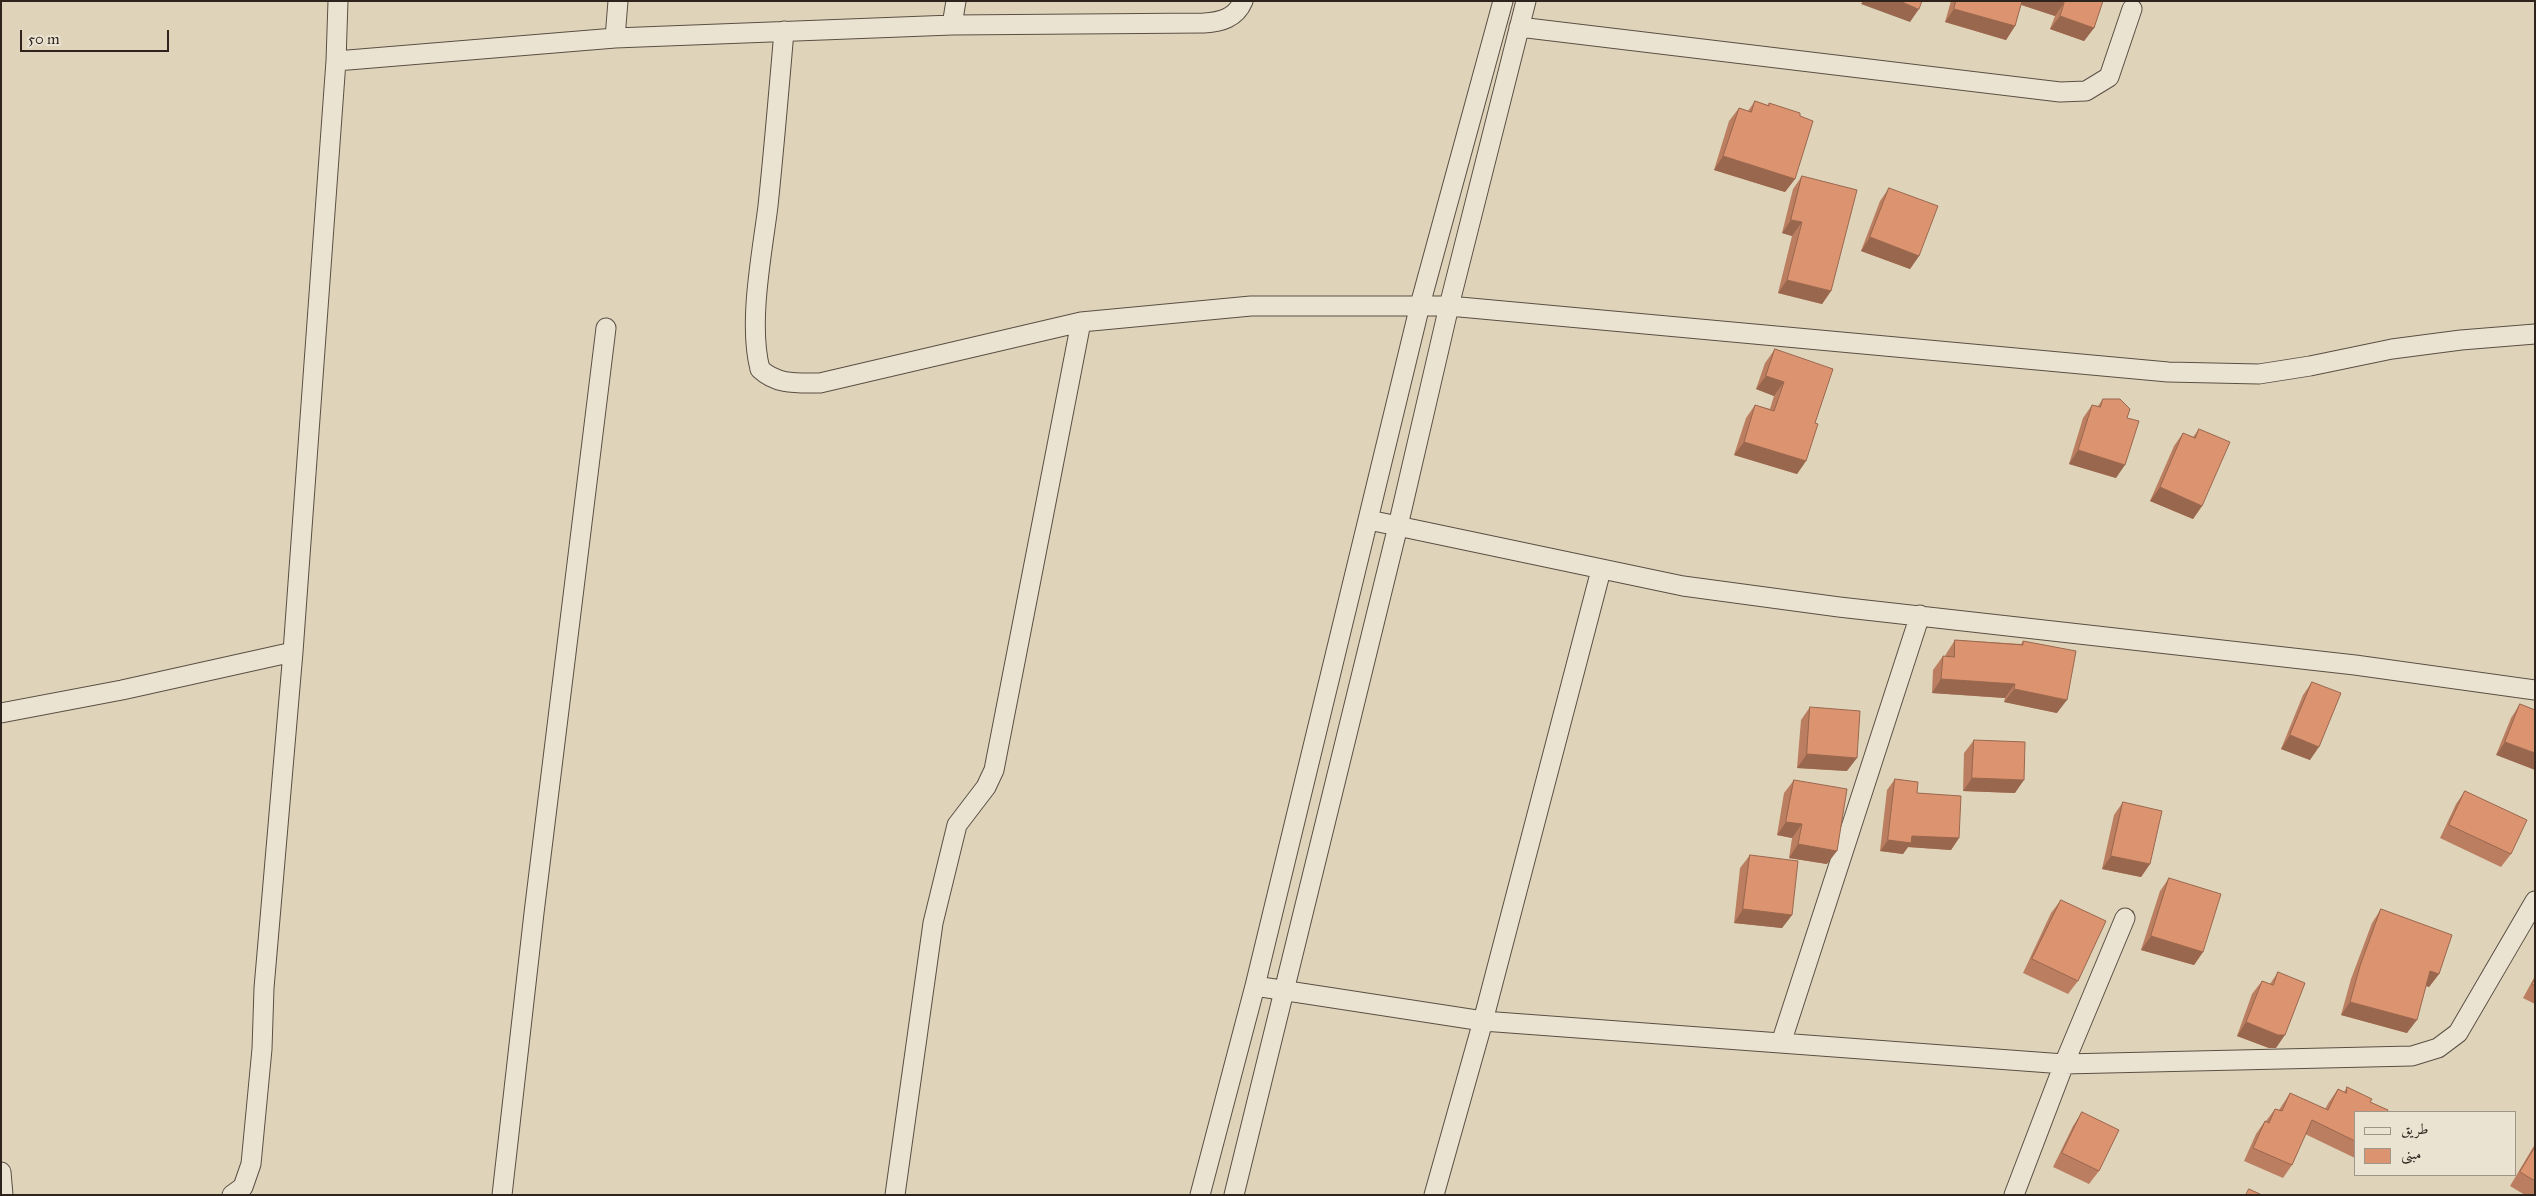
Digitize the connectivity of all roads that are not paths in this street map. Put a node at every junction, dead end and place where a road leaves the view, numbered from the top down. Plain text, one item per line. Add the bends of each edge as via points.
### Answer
1 (338, 1) edge
2 (618, 1) edge
3 (956, 1) edge
4 (1243, 1) edge
5 (1503, 1) edge
6 (1526, 1) edge
7 (2132, 9) dead end
8 (952, 25) junction
9 (1520, 27) junction
10 (784, 31) junction
11 (615, 38) junction
12 (336, 61) junction
13 (1420, 304) junction
14 (1449, 306) junction
15 (1081, 322) junction
16 (606, 328) dead end
17 (2535, 334) edge
18 (1369, 520) junction
19 (1398, 526) junction
20 (1601, 570) junction
21 (1920, 615) junction
22 (293, 652) junction
23 (2535, 690) edge
24 (1, 713) edge
25 (2535, 901) edge
26 (2125, 918) dead end
27 (1255, 986) junction
28 (1283, 989) junction
29 (1483, 1021) junction
30 (1781, 1043) junction
31 (2064, 1064) junction
32 (1, 1172) edge
33 (2, 1195) edge
34 (232, 1195) edge
35 (502, 1195) edge
36 (895, 1195) edge
37 (1200, 1195) edge
38 (1234, 1195) edge
39 (1434, 1195) edge
40 (2014, 1195) edge

1 - 12 street
2 - 11 street
3 - 8 street
4 - 8 street via 1237,12 1218,22
5 - 13 street
6 - 9 street
7 - 9 street via 2109,77 2086,92 2060,92
8 - 10 street
9 - 14 street
10 - 11 street
10 - 15 street via 758,286 756,336 760,369 769,378 788,384 820,383
11 - 12 street
12 - 22 street
13 - 14 street
13 - 15 street via 1251,306
13 - 18 street
14 - 17 street via 2168,372 2259,374 2392,348
14 - 19 street
15 - 36 street via 994,770 986,787 957,824 933,923
16 - 35 street
18 - 19 street
18 - 27 street
19 - 20 street
19 - 28 street
20 - 21 street via 1683,586
20 - 29 street
21 - 23 street via 2355,665
21 - 30 street
22 - 24 street
22 - 34 street via 251,1164 242,1188
25 - 31 street via 2458,1033 2438,1048 2412,1056
26 - 31 street
27 - 28 street
27 - 37 street
28 - 29 street
28 - 38 street
29 - 30 street
29 - 39 street
30 - 31 street
31 - 40 street
32 - 33 street

